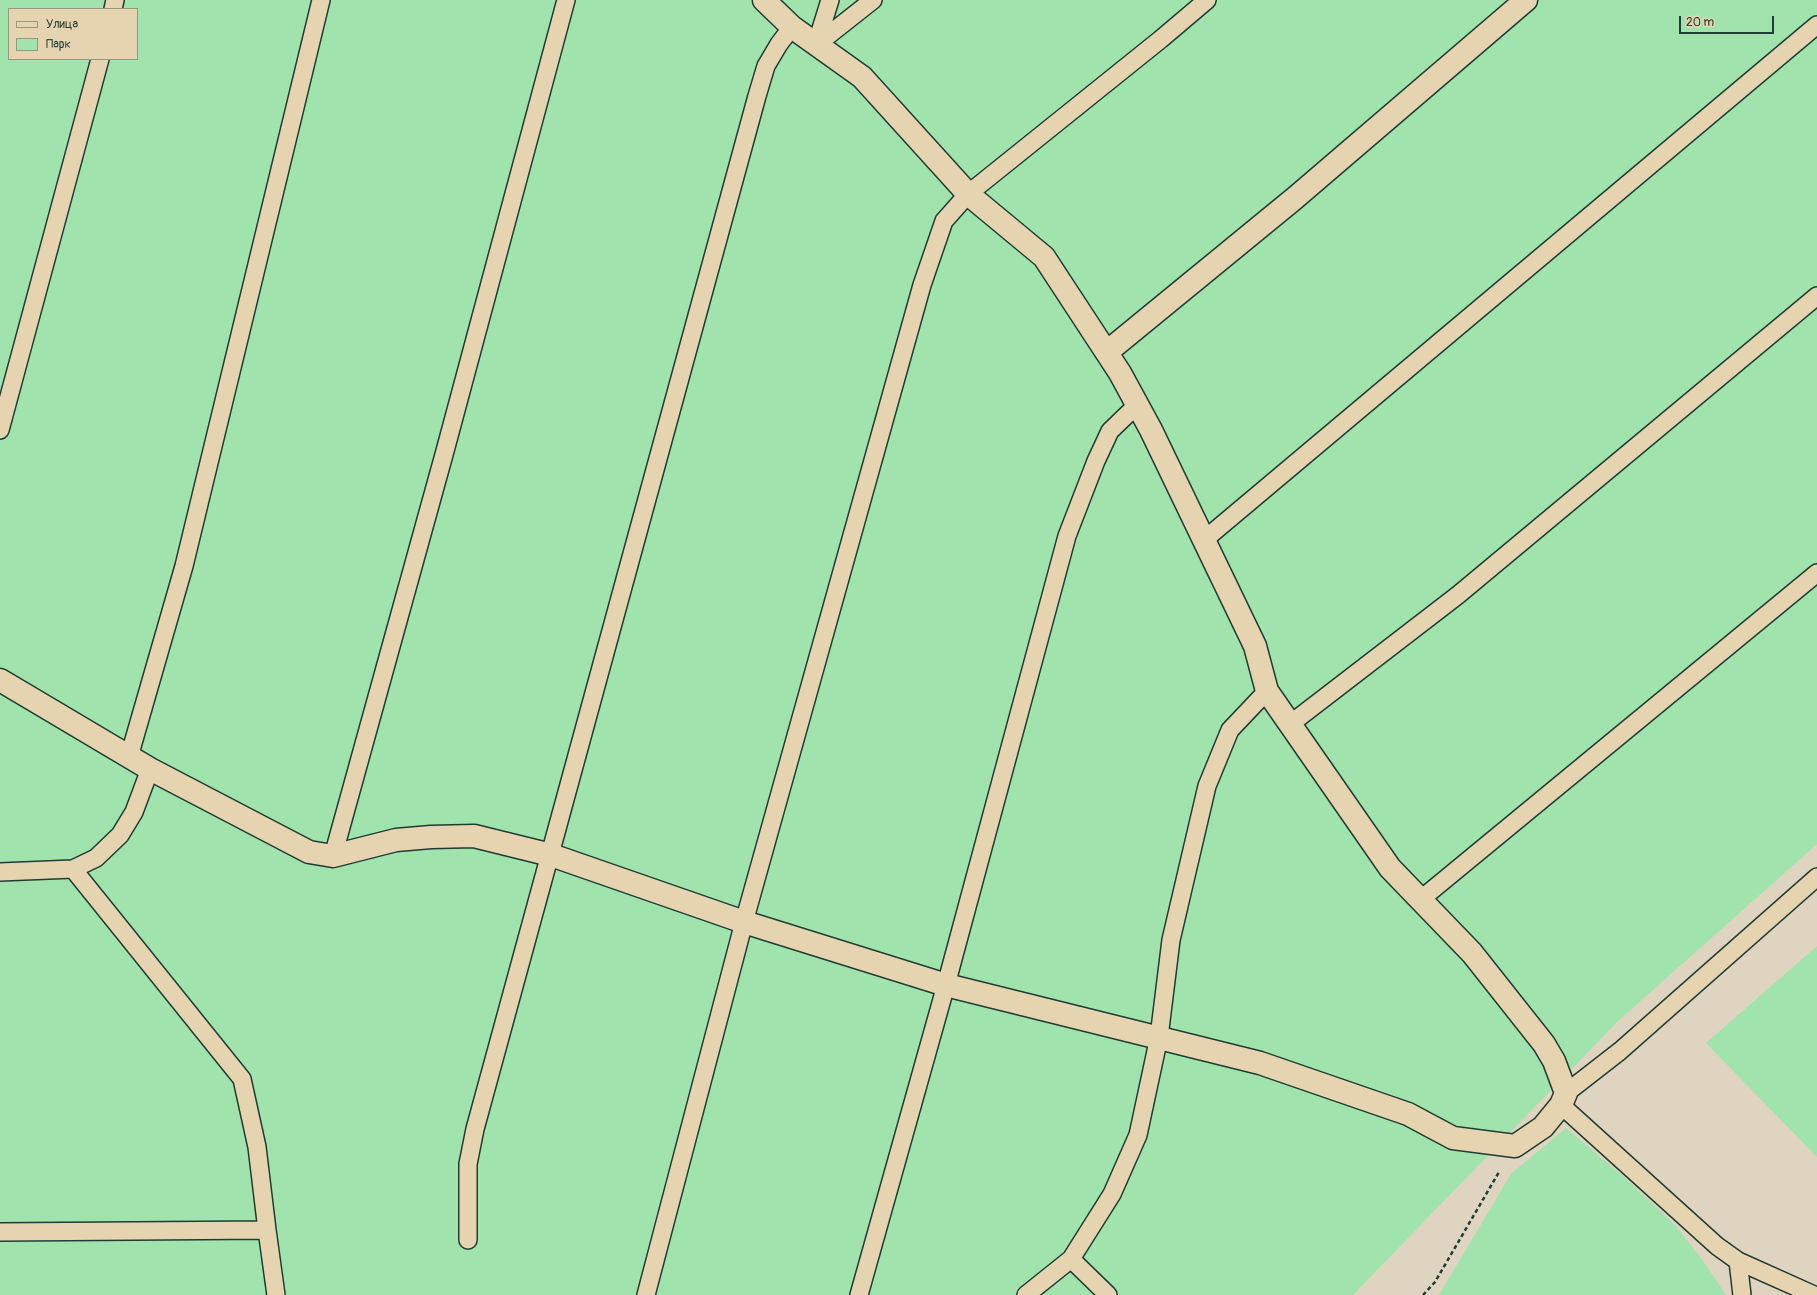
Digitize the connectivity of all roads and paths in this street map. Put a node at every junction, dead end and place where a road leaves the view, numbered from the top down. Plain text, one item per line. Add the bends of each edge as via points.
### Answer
1 (321, 0) edge
2 (566, 0) edge
3 (764, 0) edge
4 (830, 0) edge
5 (873, 0) edge
6 (1207, 0) edge
7 (1526, 0) edge
8 (1817, 25) edge
9 (792, 27) junction
10 (816, 45) junction
11 (100, 60) edge
12 (968, 194) junction
13 (1817, 296) edge
14 (1107, 352) junction
15 (1137, 405) junction
16 (0, 430) edge
17 (1204, 540) junction
18 (1817, 573) edge
19 (0, 680) edge
20 (1267, 691) junction
21 (1289, 725) junction
22 (129, 757) junction
23 (150, 769) junction
24 (551, 855) junction
25 (333, 856) junction
26 (72, 869) junction
27 (0, 872) edge
28 (1817, 877) edge
29 (1420, 900) junction
30 (744, 922) junction
31 (946, 985) junction
32 (1159, 1038) junction
33 (1563, 1099) junction
34 (1515, 1146) junction
35 (267, 1230) junction
36 (0, 1232) edge
37 (468, 1240) dead end
38 (1071, 1259) junction
39 (1738, 1261) junction
40 (276, 1295) edge
41 (646, 1295) edge
42 (859, 1295) edge
43 (1026, 1295) edge
44 (1108, 1295) edge
45 (1423, 1295) edge
46 (1742, 1295) edge
47 (1814, 1295) edge

1 - 22 lane via 184,566
2 - 25 lane
3 - 9 street
4 - 10 lane
5 - 10 lane
6 - 12 lane
7 - 14 street via 1301,192
8 - 17 lane
9 - 10 street
9 - 24 lane via 766,66
10 - 12 street via 862,77
11 - 16 lane
12 - 14 street via 1044,257
12 - 30 lane via 944,221 922,285
13 - 21 lane via 1458,595
14 - 15 street
15 - 17 street
15 - 31 lane via 1110,430 1067,536
17 - 20 street via 1255,646
18 - 29 lane
19 - 22 street
20 - 21 street
20 - 32 lane via 1230,730 1207,786 1171,940
21 - 29 street via 1390,868
22 - 23 street
23 - 25 street via 309,852
23 - 26 lane via 134,812 120,835 96,858
24 - 25 street via 474,836 396,840
24 - 30 street
24 - 37 lane via 475,1129 468,1164
26 - 27 lane
26 - 35 lane via 242,1079 257,1147
28 - 33 lane
29 - 33 street via 1472,953 1544,1044 1554,1061
30 - 31 street
30 - 41 lane
31 - 32 street
31 - 42 lane
32 - 34 street via 1260,1063 1408,1114 1453,1138
32 - 38 lane via 1138,1135 1112,1194
33 - 34 street via 1543,1127
33 - 39 lane via 1717,1246
34 - 45 path via 1435,1282
35 - 36 lane
35 - 40 lane
38 - 43 lane
38 - 44 lane
39 - 46 lane
39 - 47 lane

